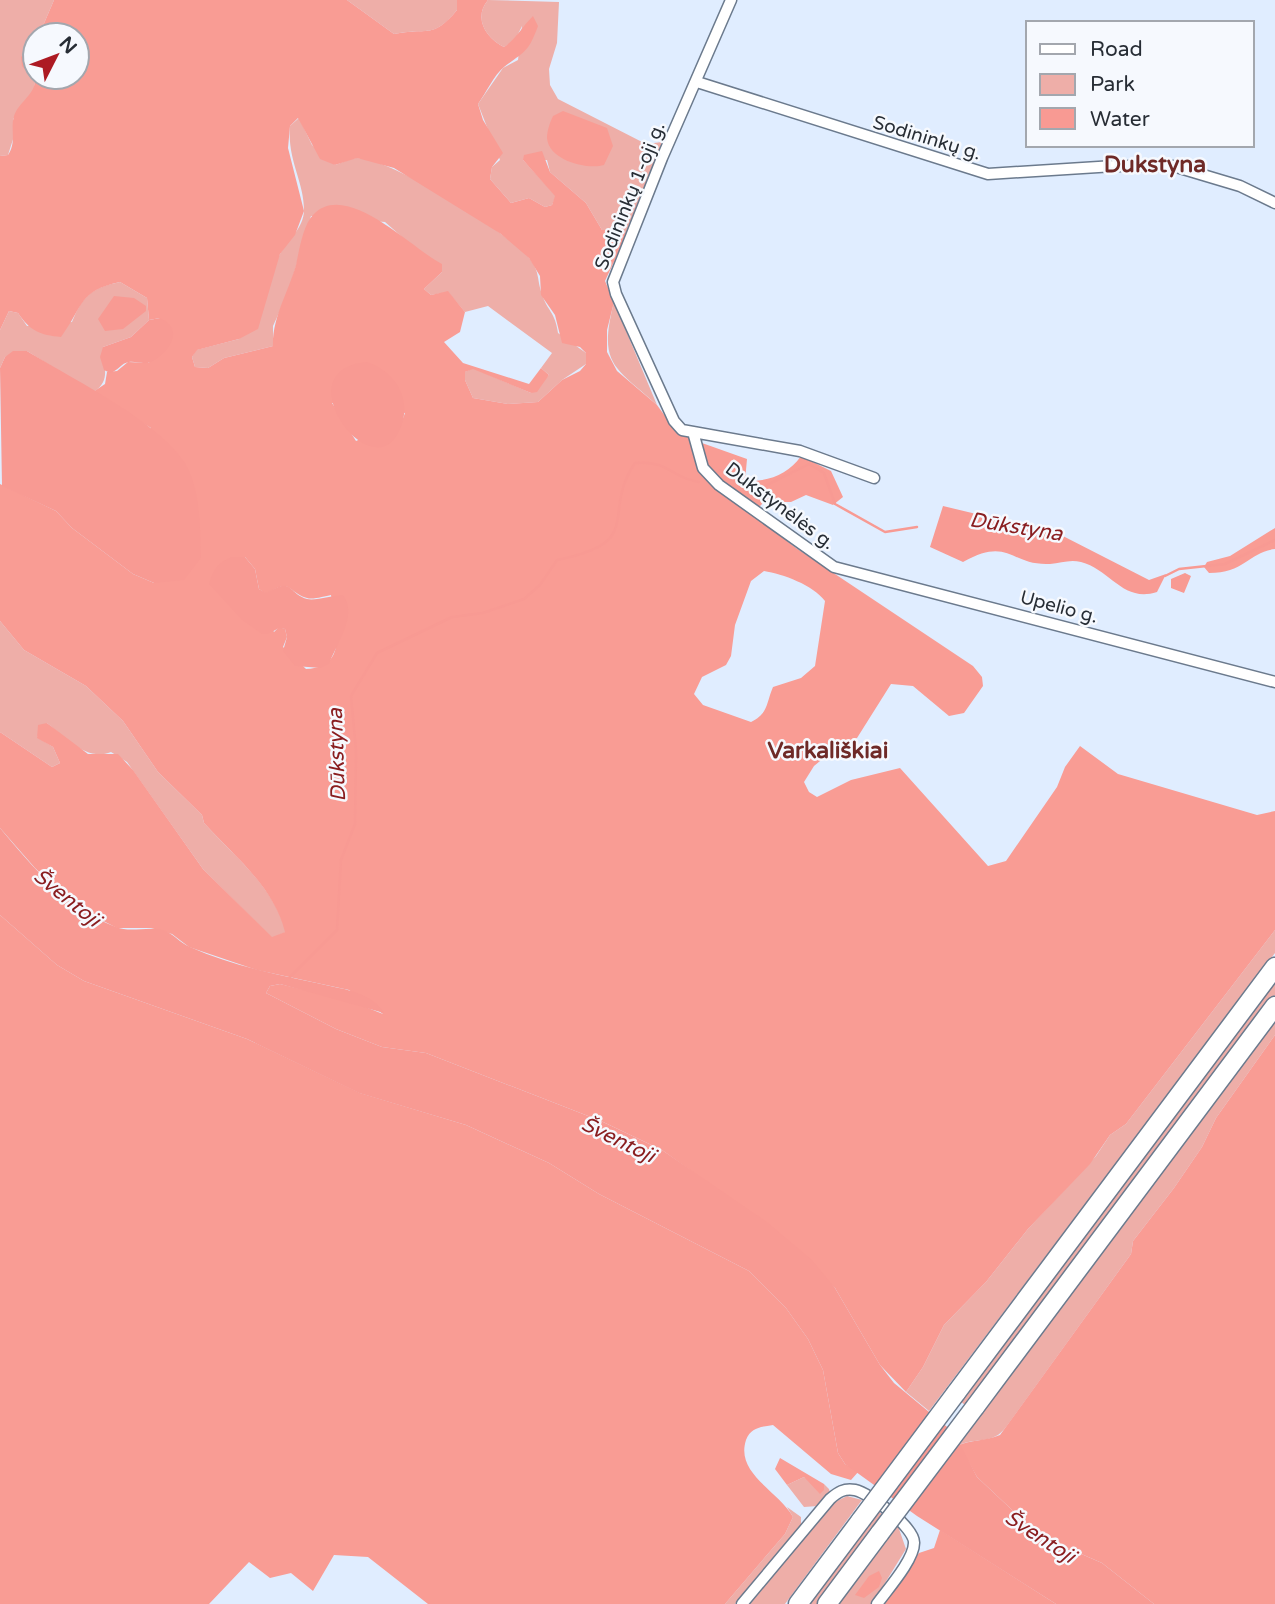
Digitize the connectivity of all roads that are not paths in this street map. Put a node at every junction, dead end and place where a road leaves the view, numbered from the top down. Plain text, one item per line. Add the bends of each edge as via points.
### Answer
1 (732, 0) edge
2 (697, 82) junction
3 (1275, 203) edge
4 (693, 432) junction
5 (874, 478) dead end
6 (834, 567) joint
7 (1275, 682) edge
8 (1275, 967) edge
9 (1275, 1006) edge
10 (745, 1602) edge
11 (798, 1604) edge
12 (827, 1604) edge
13 (877, 1604) edge

1 - 2 street, Sodininkų 1-oji g.
2 - 3 street, Sodininkų g. via 988,174 1174,166 1240,186
2 - 4 street, Sodininkų 1-oji g. via 613,282 674,421
4 - 5 street via 800,451
4 - 6 street, Dukstynėlės g. via 703,468 719,485
6 - 7 street, Upelio g.
8 - 11 highway, bridge
9 - 12 highway, bridge
10 - 13 street via 830,1499 844,1490 854,1490 886,1510 914,1538 911,1555

